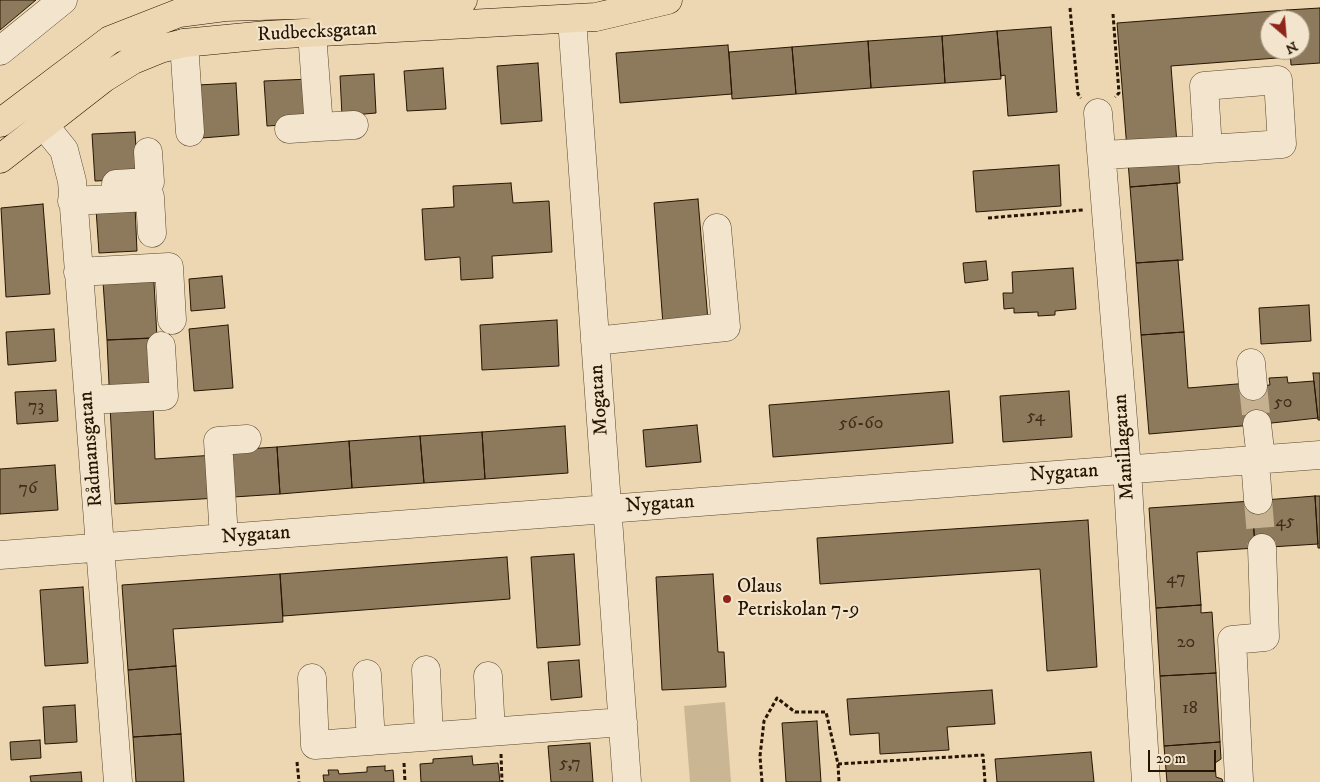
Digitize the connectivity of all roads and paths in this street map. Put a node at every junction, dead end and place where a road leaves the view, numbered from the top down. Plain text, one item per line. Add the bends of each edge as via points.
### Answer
1 (63, 0) edge
2 (463, 0) edge
3 (668, 0) edge
4 (225, 3) edge
5 (1070, 8) dead end
6 (1113, 14) dead end
7 (572, 19) junction
8 (312, 32) junction
9 (184, 43) junction
10 (0, 51) edge
11 (1098, 113) junction
12 (0, 123) edge
13 (44, 124) junction
14 (354, 125) dead end
15 (319, 127) junction
16 (289, 129) dead end
17 (190, 132) dead end
18 (1208, 149) dead end
19 (148, 152) dead end
20 (1102, 155) junction
21 (0, 159) edge
22 (72, 194) junction
23 (1106, 208) junction
24 (988, 218) dead end
25 (717, 228) dead end
26 (152, 233) dead end
27 (78, 272) junction
28 (172, 320) dead end
29 (595, 341) junction
30 (161, 346) dead end
31 (89, 400) junction
32 (1257, 424) tunnel mouth
33 (247, 439) dead end
34 (1320, 454) edge
35 (1258, 459) junction
36 (1127, 469) junction
37 (1258, 500) tunnel mouth
38 (607, 509) junction
39 (224, 538) junction
40 (100, 548) junction
41 (1262, 548) tunnel mouth
42 (0, 555) edge
43 (426, 670) dead end
44 (367, 674) dead end
45 (488, 676) dead end
46 (312, 678) dead end
47 (623, 722) junction
48 (492, 732) junction
49 (429, 736) junction
50 (371, 741) junction
51 (838, 764) junction
52 (1239, 780) dead end
53 (118, 782) edge
54 (627, 782) edge
55 (762, 782) edge
56 (840, 782) edge
57 (985, 782) edge
58 (1146, 782) edge

1 - 10 street
2 - 4 main road, Rudbecksgatan
3 - 7 main road, Rudbecksgatan via 596,17
4 - 12 main road, Rudbecksgatan via 178,13 110,40
5 - 11 path via 1078,94
6 - 11 path via 1119,93
7 - 8 main road, Rudbecksgatan
7 - 29 street, Mogatan
8 - 9 main road, Rudbecksgatan
8 - 15 street
9 - 13 main road, Rudbecksgatan via 133,60
9 - 17 street
11 - 20 street, Manillagatan
13 - 21 main road, Rudbecksgatan
13 - 22 street, Rådmansgatan via 64,150
14 - 15 street
15 - 16 street
18 - 20 street
19 - 22 street via 150,182
20 - 23 street, Manillagatan
22 - 26 street via 150,197
22 - 27 street, Rådmansgatan
23 - 24 path
23 - 36 street, Manillagatan
25 - 29 street via 726,327
27 - 28 street via 169,267
27 - 31 street, Rådmansgatan
29 - 38 street, Mogatan
30 - 31 street via 164,396
31 - 40 street, Rådmansgatan
32 - 35 street
33 - 39 street via 218,441
34 - 35 street, Nygatan
35 - 36 street, Nygatan
35 - 37 street
36 - 38 street, Nygatan
36 - 58 street, Manillagatan
38 - 39 street, Nygatan
38 - 47 street, Mogatan
39 - 40 street, Nygatan
40 - 42 street, Nygatan
40 - 53 street, Rådmansgatan
41 - 52 street via 1265,637 1232,640
43 - 49 street
44 - 50 street
45 - 48 street
46 - 50 street via 315,745
47 - 48 street
47 - 54 street, Mogatan
48 - 49 street
49 - 50 street
51 - 55 path via 826,712 795,712 777,698 764,721 760,756
51 - 56 path
51 - 57 path via 983,755

